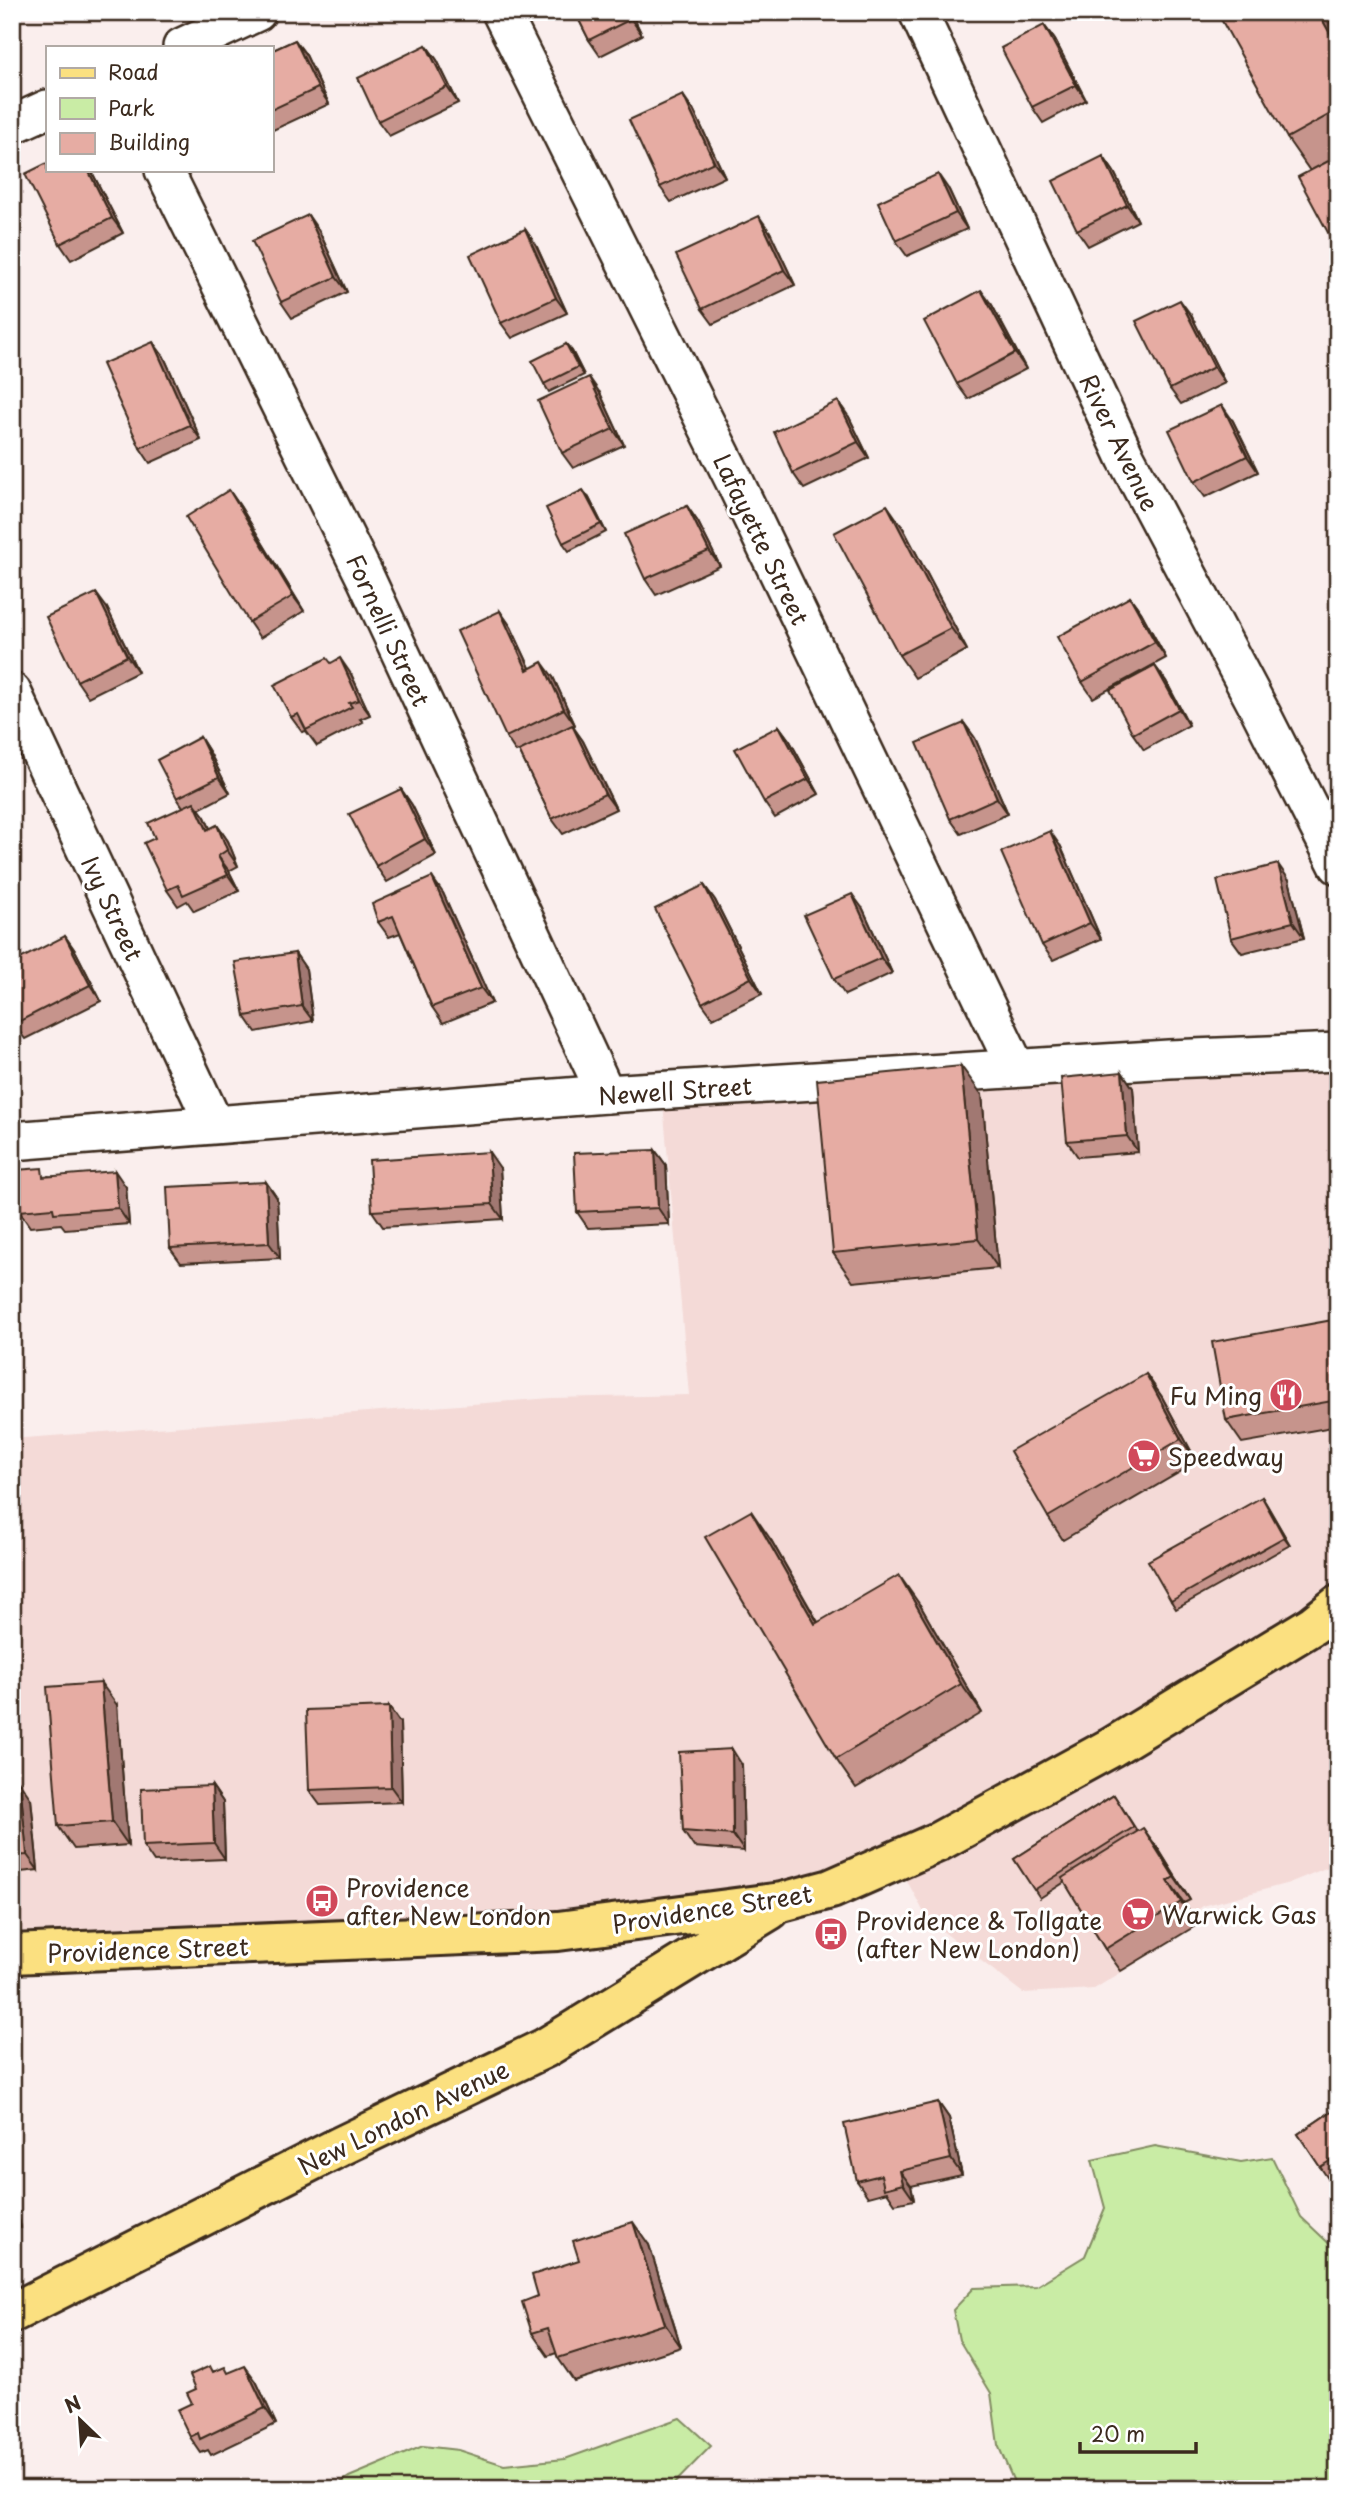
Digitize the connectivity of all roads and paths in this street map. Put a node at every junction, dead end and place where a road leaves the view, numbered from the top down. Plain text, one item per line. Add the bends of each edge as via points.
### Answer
1 (257, 12) edge
2 (501, 12) edge
3 (918, 12) edge
4 (183, 46) edge
5 (46, 109) edge
6 (12, 125) edge
7 (165, 172) edge
8 (12, 692) edge
9 (1338, 865) edge
10 (1338, 1052) edge
11 (1016, 1068) junction
12 (606, 1094) junction
13 (214, 1124) junction
14 (12, 1141) edge
15 (1338, 1605) edge
16 (782, 1902) junction
17 (12, 1954) edge
18 (12, 2313) edge

1 - 4 street
2 - 11 street, Lafayette Street via 740,493
3 - 9 street, River Avenue via 1126,458
5 - 6 street
7 - 12 street, Fornelli Street via 366,579
8 - 13 street, Ivy Street
10 - 11 street, Newell Street
11 - 12 street, Newell Street
12 - 13 street, Newell Street
13 - 14 street, Newell Street
15 - 16 main road, Providence Street via 1313,1625 1111,1747 938,1842 831,1889
16 - 17 main road, Providence Street via 558,1931
16 - 18 main road, New London Avenue via 545,2048

